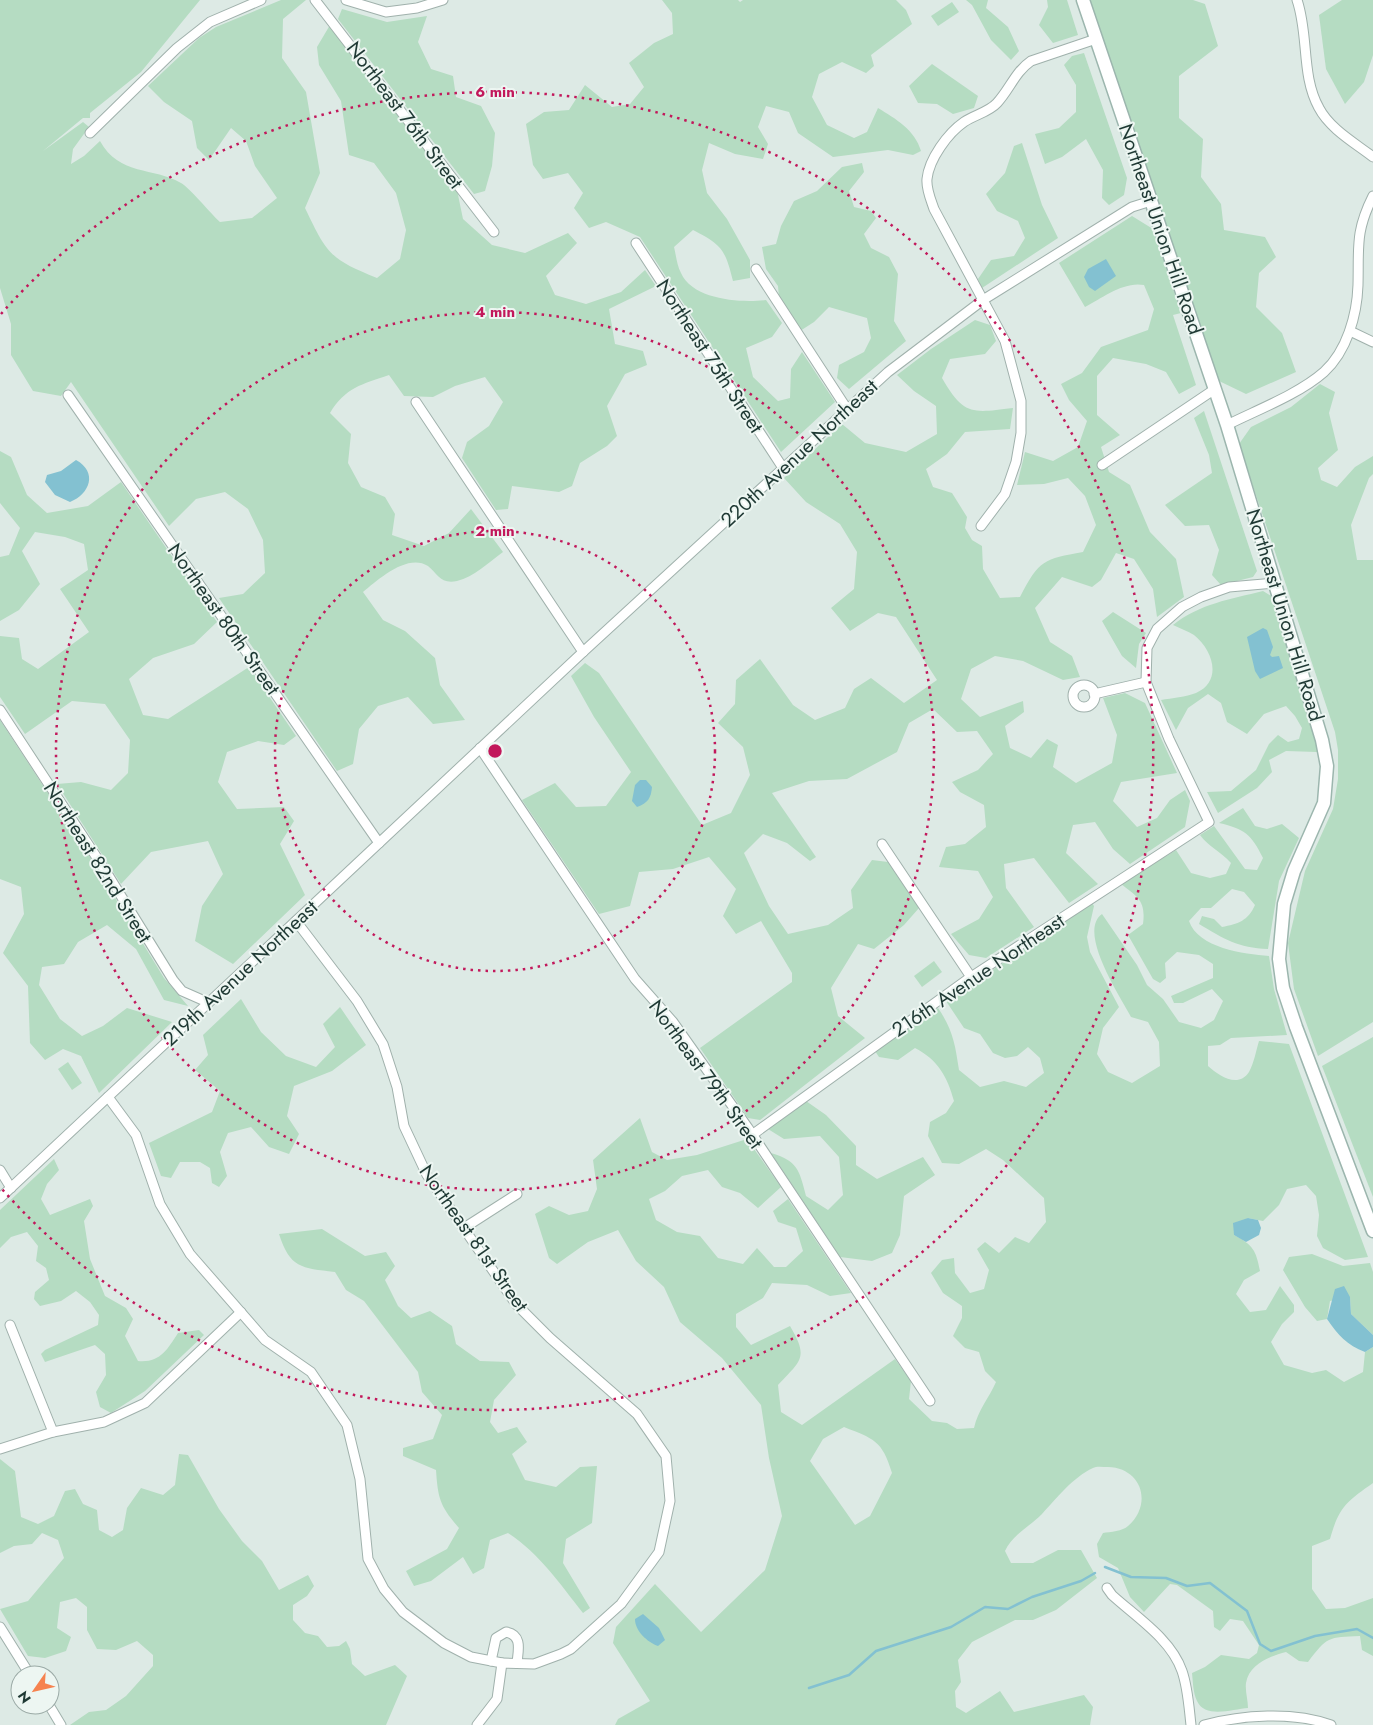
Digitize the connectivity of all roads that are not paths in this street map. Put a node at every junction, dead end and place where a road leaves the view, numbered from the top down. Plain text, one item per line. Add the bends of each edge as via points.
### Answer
1 (261, 0) edge
2 (315, 0) edge
3 (346, 0) edge
4 (443, 0) edge
5 (1083, 0) edge
6 (1297, 0) edge
7 (1096, 39) junction
8 (90, 133) dead end
9 (1373, 157) edge
10 (1373, 196) edge
11 (1151, 201) junction
12 (494, 232) dead end
13 (636, 244) dead end
14 (756, 269) dead end
15 (983, 300) junction
16 (1350, 331) junction
17 (1373, 342) edge
18 (1215, 389) junction
19 (68, 395) dead end
20 (416, 402) dead end
21 (847, 409) junction
22 (1227, 425) junction
23 (1102, 465) dead end
24 (783, 468) junction
25 (982, 526) dead end
26 (1276, 583) junction
27 (583, 652) junction
28 (1146, 682) junction
29 (1094, 694) dead end
30 (0, 710) edge
31 (480, 748) junction
32 (379, 843) junction
33 (882, 844) dead end
34 (296, 921) junction
35 (972, 977) junction
36 (208, 1002) junction
37 (108, 1097) junction
38 (752, 1135) junction
39 (0, 1170) edge
40 (11, 1188) junction
41 (517, 1194) dead end
42 (0, 1198) edge
43 (464, 1228) junction
44 (1373, 1231) edge
45 (241, 1312) junction
46 (10, 1325) dead end
47 (930, 1401) dead end
48 (53, 1432) junction
49 (0, 1450) edge
50 (1107, 1588) dead end
51 (0, 1627) edge
52 (491, 1661) junction
53 (502, 1663) junction
54 (517, 1664) junction
55 (24, 1665) edge
56 (477, 1725) edge
57 (1191, 1725) edge
58 (1204, 1725) edge
59 (1331, 1725) edge

1 - 8 street via 210,22 177,48
2 - 12 street, Northeast 76th Street
3 - 4 street via 386,12 418,8
5 - 7 street, Northeast Union Hill Road
6 - 9 street via 1305,30 1308,73 1319,109 1332,124
7 - 11 street, Northeast Union Hill Road
7 - 15 street via 1031,61 1023,67 996,105 954,130 933,163 927,179 934,209
10 - 16 street via 1360,228 1358,287
11 - 15 street, 220th Avenue Northeast via 1132,207
11 - 18 street, Northeast Union Hill Road
13 - 24 street, Northeast 75th Street
14 - 21 street
15 - 21 street, 220th Avenue Northeast via 888,372
15 - 25 street via 1005,341 1014,367 1021,401 1021,425 1016,462 1004,494
16 - 17 street
16 - 22 street via 1324,372
18 - 22 street, Northeast Union Hill Road
18 - 23 street
19 - 32 street, Northeast 80th Street
20 - 27 street
21 - 24 street, 220th Avenue Northeast
22 - 26 street, Northeast Union Hill Road
24 - 27 street, 220th Avenue Northeast
26 - 28 street via 1229,587 1182,607 1157,629 1147,648
26 - 44 street, Northeast Union Hill Road via 1327,766 1324,803 1294,871 1284,904 1279,960 1296,1027
27 - 31 street, 220th Avenue Northeast
28 - 29 street
28 - 35 street, 216th Avenue Northeast via 1210,822
30 - 36 street, Northeast 82nd Street via 173,980 182,991
31 - 32 street, 219th Avenue Northeast
31 - 38 street, Northeast 79th Street via 635,979 673,1022
32 - 34 street, 219th Avenue Northeast
33 - 35 street
34 - 36 street, 219th Avenue Northeast
34 - 43 street, Northeast 81st Street via 357,1001 383,1044 397,1087 404,1126 427,1175
35 - 38 street, 216th Avenue Northeast
36 - 37 street, 219th Avenue Northeast
37 - 40 street, 219th Avenue Northeast
37 - 45 street, Northeast 81st Street via 136,1135 160,1204 190,1254
38 - 47 street, Northeast 79th Street
39 - 40 street
40 - 42 street, 219th Avenue Northeast
41 - 43 street
43 - 54 street, Northeast 81st Street via 516,1304 637,1414 666,1456 670,1501 659,1552 621,1604 571,1649 534,1664
45 - 48 street via 144,1403 104,1422
45 - 52 street, Northeast 81st Street via 265,1340 311,1372 347,1425 360,1479 368,1559 384,1589 403,1612 444,1643 471,1657
46 - 48 street
48 - 49 street
50 - 57 street via 1175,1656 1183,1672
51 - 55 street
52 - 53 street, Northeast 81st Street
52 - 54 street via 496,1638 506,1632 518,1641
53 - 54 street, Northeast 81st Street
53 - 56 street via 497,1699
58 - 59 street via 1273,1717

